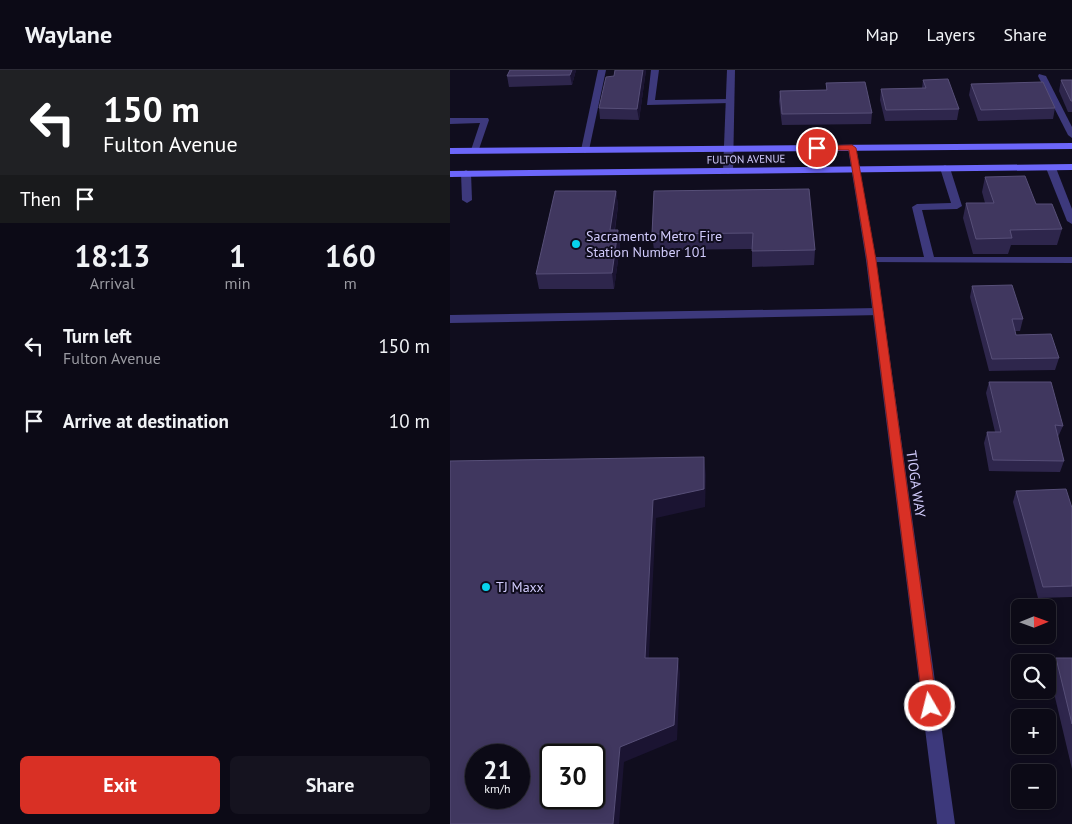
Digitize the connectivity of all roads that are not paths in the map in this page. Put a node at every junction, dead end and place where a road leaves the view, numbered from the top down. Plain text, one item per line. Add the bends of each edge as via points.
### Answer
1 (602, 70) edge
2 (655, 70) edge
3 (731, 70) edge
4 (1042, 76) dead end
5 (730, 101) junction
6 (450, 121) edge
7 (1072, 135) edge
8 (1072, 146) edge
9 (852, 148) junction
10 (729, 149) junction
11 (475, 150) junction
12 (585, 150) junction
13 (450, 151) edge
14 (945, 168) junction
15 (1051, 168) junction
16 (1072, 168) edge
17 (856, 169) junction
18 (728, 171) junction
19 (450, 174) edge
20 (466, 174) junction
21 (467, 200) dead end
22 (1072, 221) edge
23 (871, 260) junction
24 (930, 260) junction
25 (1072, 260) edge
26 (878, 312) junction
27 (450, 318) edge
28 (946, 824) edge

1 - 12 street
2 - 5 street via 650,103
3 - 5 street
4 - 7 street
5 - 10 street
6 - 11 street via 485,120
8 - 9 main road, FULTON AVENUE
9 - 10 main road, FULTON AVENUE
9 - 17 street, TIOGA WAY
10 - 12 main road, FULTON AVENUE
10 - 18 street
11 - 12 main road, FULTON AVENUE
11 - 13 main road, FULTON AVENUE
14 - 15 main road, FULTON AVENUE
14 - 17 main road, FULTON AVENUE
14 - 24 street via 956,206 917,207
15 - 16 main road, FULTON AVENUE
15 - 22 street
17 - 18 main road, FULTON AVENUE
17 - 23 street, TIOGA WAY
18 - 20 main road, FULTON AVENUE
19 - 20 main road, FULTON AVENUE
20 - 21 street
23 - 24 street
23 - 26 street, TIOGA WAY
24 - 25 street
26 - 27 street
26 - 28 street, TIOGA WAY

